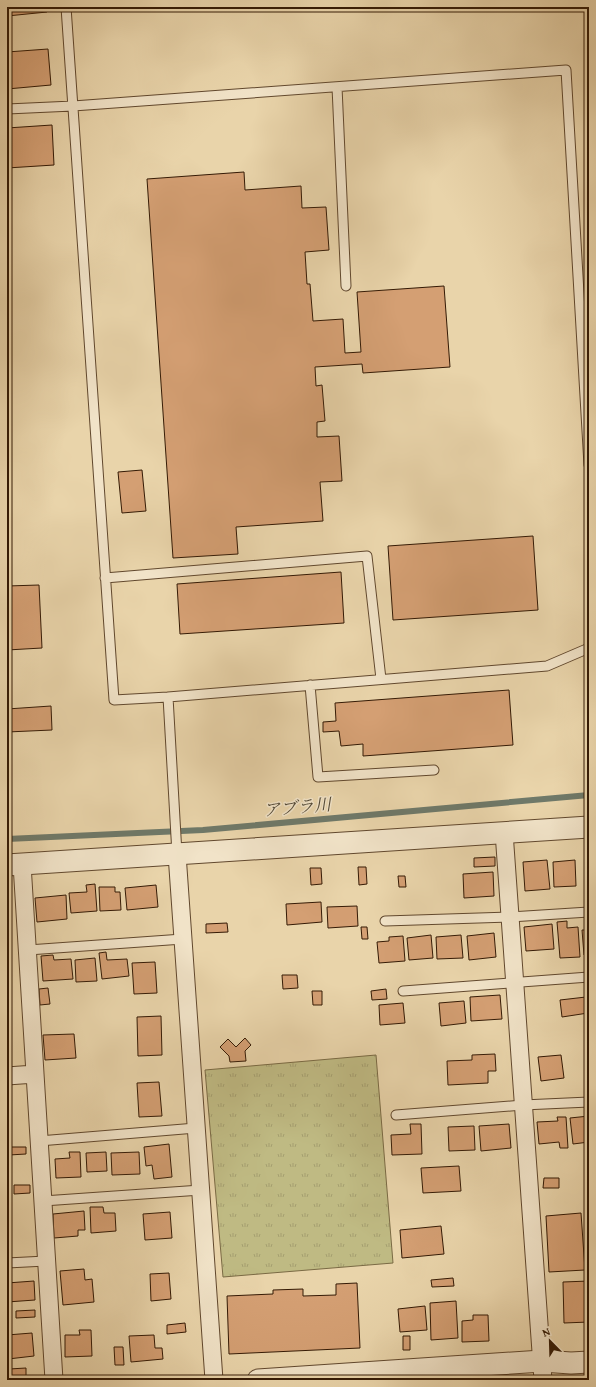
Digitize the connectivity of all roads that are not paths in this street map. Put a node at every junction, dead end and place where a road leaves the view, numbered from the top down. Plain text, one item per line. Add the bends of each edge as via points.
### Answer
1 (66, 7) edge
2 (337, 87) junction
3 (73, 106) junction
4 (7, 109) edge
5 (346, 286) dead end
6 (589, 465) edge
7 (105, 578) junction
8 (589, 648) edge
9 (381, 679) junction
10 (310, 685) junction
11 (168, 696) junction
12 (434, 770) dead end
13 (589, 827) edge
14 (504, 832) junction
15 (177, 854) junction
16 (15, 864) edge
17 (589, 912) edge
18 (510, 917) junction
19 (386, 921) dead end
20 (183, 939) junction
21 (28, 950) junction
22 (589, 977) edge
23 (515, 982) junction
24 (403, 991) dead end
25 (35, 1074) junction
26 (7, 1076) edge
27 (589, 1102) edge
28 (523, 1105) junction
29 (396, 1115) dead end
30 (196, 1128) junction
31 (39, 1141) junction
32 (201, 1190) junction
33 (43, 1201) junction
34 (46, 1261) junction
35 (7, 1263) edge
36 (589, 1362) edge
37 (542, 1370) edge
38 (388, 1376) edge
39 (54, 1380) edge
40 (214, 1380) edge
41 (258, 1380) edge

1 - 3 lane
2 - 3 lane
2 - 5 lane
2 - 6 lane via 566,70
3 - 4 lane
3 - 7 lane
7 - 9 lane via 367,556
7 - 11 lane via 114,700
8 - 9 lane via 547,666
9 - 10 lane
10 - 11 lane
10 - 12 lane via 318,778
11 - 15 lane
13 - 14 street
14 - 15 street
14 - 18 street
15 - 16 street
15 - 20 street
16 - 21 street
17 - 18 lane
18 - 19 lane
18 - 23 street
20 - 21 lane
20 - 30 street
21 - 25 street
22 - 23 lane
23 - 24 lane
23 - 28 street
25 - 26 street
25 - 31 street
27 - 28 lane
28 - 29 lane
28 - 37 street
30 - 31 lane
30 - 32 street
31 - 33 street
32 - 33 lane
32 - 40 street
33 - 34 street
34 - 35 lane
34 - 39 street
36 - 37 street via 571,1363
37 - 38 street
38 - 41 street

